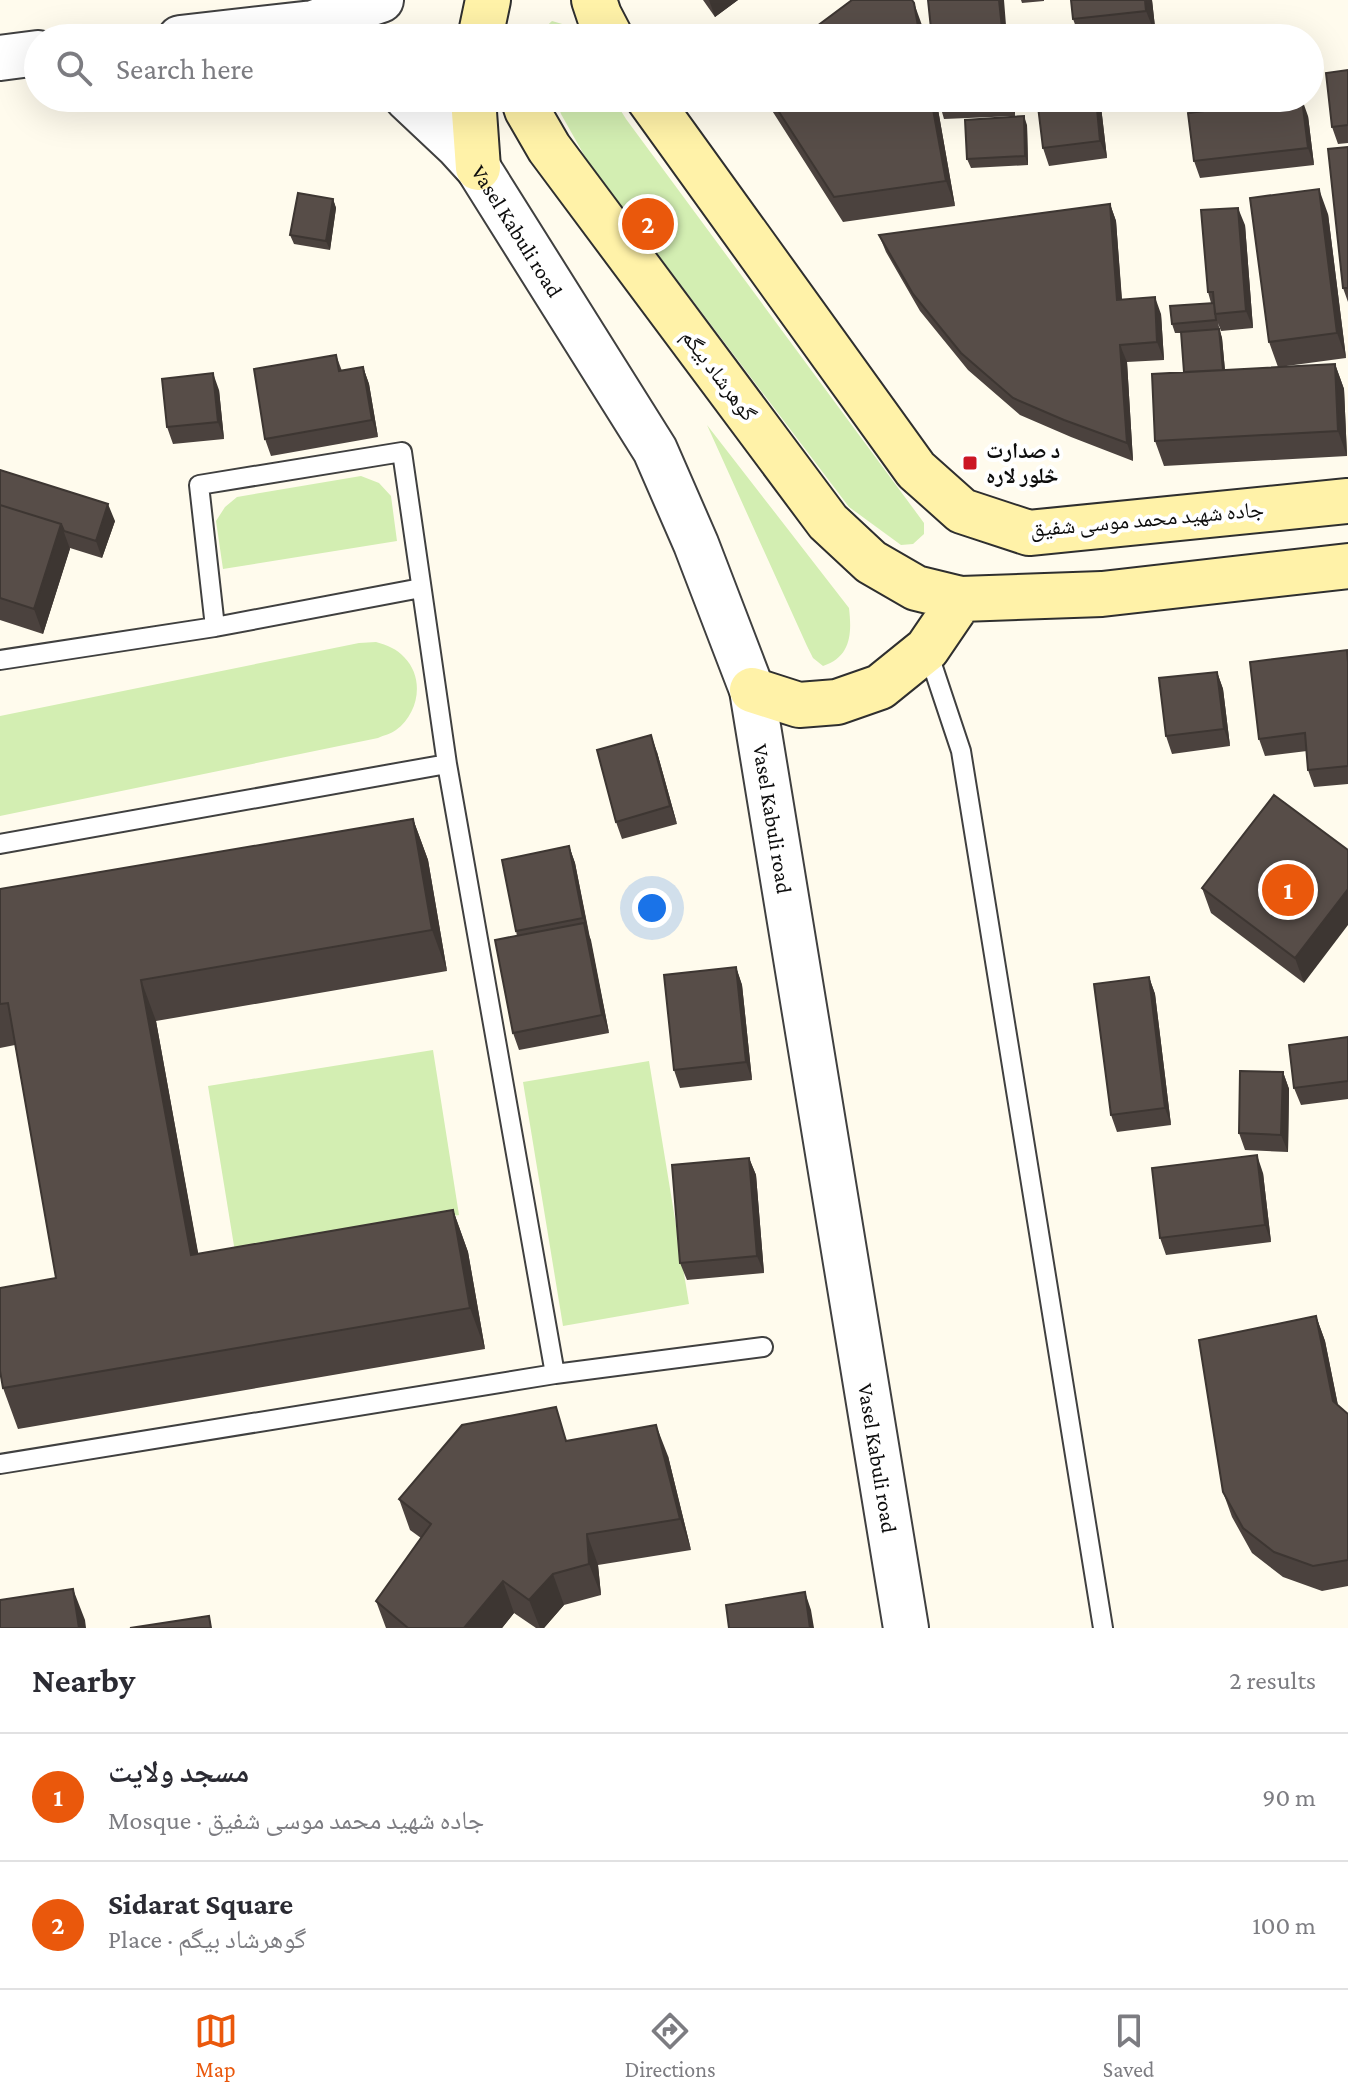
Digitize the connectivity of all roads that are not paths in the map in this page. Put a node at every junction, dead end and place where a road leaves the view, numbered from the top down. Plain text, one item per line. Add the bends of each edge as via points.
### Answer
1 (381, 0) edge
2 (488, 0) edge
3 (496, 0) edge
4 (594, 0) edge
5 (335, 24) edge
6 (483, 24) edge
7 (499, 24) edge
8 (604, 24) edge
9 (24, 55) edge
10 (0, 58) edge
11 (422, 112) edge
12 (474, 112) edge
13 (530, 112) edge
14 (658, 112) edge
15 (478, 168) junction
16 (1348, 501) edge
17 (1348, 566) edge
18 (421, 588) junction
19 (961, 599) junction
20 (215, 627) junction
21 (927, 649) junction
22 (0, 660) edge
23 (752, 690) junction
24 (447, 764) junction
25 (0, 844) edge
26 (763, 1347) dead end
27 (555, 1374) junction
28 (0, 1464) edge
29 (906, 1628) edge
30 (1103, 1628) edge

1 - 5 street
2 - 6 main road
3 - 7 main road
4 - 8 main road
9 - 10 street
11 - 15 street, Vasel Kabuli road
12 - 15 main road
13 - 19 main road, گوهرشاد بیگم via 549,148 828,522 871,562 905,582
14 - 16 main road, جاده شهید محمد موسی شفیق via 916,470 962,511 1029,533
15 - 23 street, Vasel Kabuli road via 655,450
17 - 19 main road via 1102,594
18 - 20 lane
18 - 20 lane via 402,452 199,485
18 - 24 lane
19 - 21 main road
20 - 22 lane
21 - 23 main road via 880,687 837,702 799,705
21 - 30 lane via 961,751
23 - 29 street, Vasel Kabuli road
24 - 25 lane
24 - 27 lane
26 - 27 lane
27 - 28 lane

